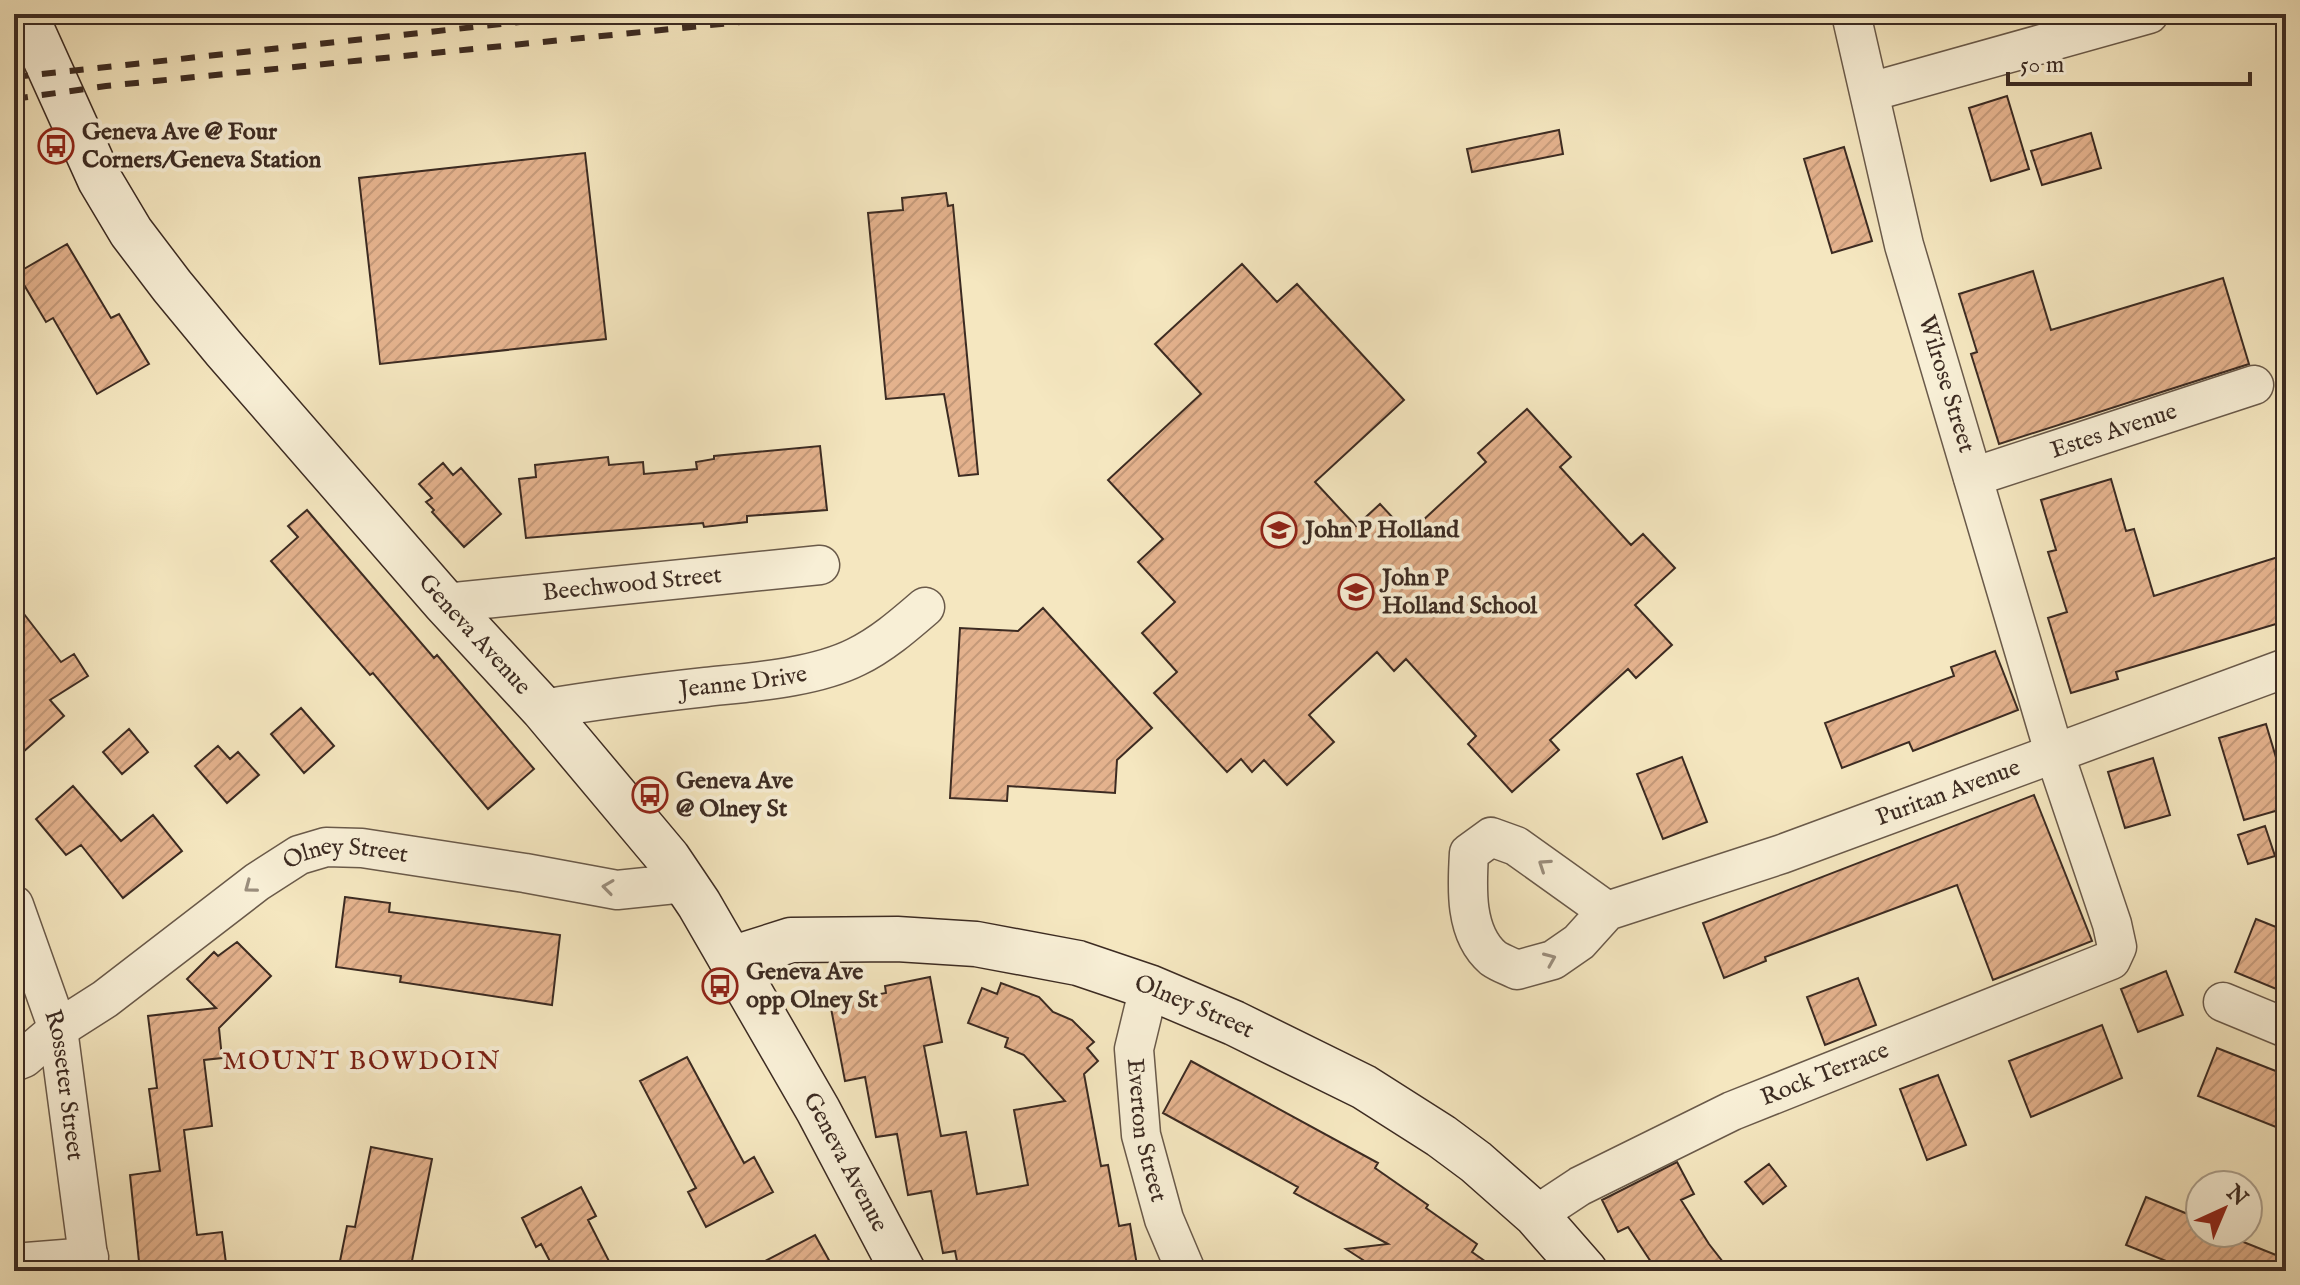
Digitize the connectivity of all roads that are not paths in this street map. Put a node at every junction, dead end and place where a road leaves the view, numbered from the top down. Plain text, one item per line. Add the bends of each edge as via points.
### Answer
1 (25, 14) edge
2 (1851, 14) edge
3 (2149, 14) edge
4 (1870, 92) junction
5 (2254, 385) dead end
6 (1973, 477) junction
7 (820, 565) dead end
8 (445, 603) junction
9 (925, 607) dead end
10 (2286, 668) edge
11 (543, 709) junction
12 (2054, 752) junction
13 (685, 883) junction
14 (14, 905) edge
15 (1607, 911) dead end
16 (2117, 947) joint
17 (731, 959) junction
18 (1149, 987) junction
19 (2223, 1002) dead end
20 (2286, 1028) edge
21 (58, 1029) junction
22 (14, 1062) edge
23 (1536, 1215) junction
24 (14, 1263) edge
25 (90, 1264) edge
26 (903, 1271) edge
27 (1186, 1271) edge
28 (1585, 1271) edge

1 - 8 main road, Geneva Avenue via 100,180 131,232 224,349
2 - 4 street, Wilrose Street
3 - 4 street
4 - 6 street, Wilrose Street via 1904,245
5 - 6 street, Estes Avenue
6 - 12 street, Wilrose Street
7 - 8 street, Beechwood Street
8 - 11 main road, Geneva Avenue
9 - 11 street, Jeanne Drive via 865,652 821,668
10 - 12 street, Puritan Avenue
11 - 13 main road, Geneva Avenue
12 - 15 street, Puritan Avenue via 1782,854
12 - 16 street, Wilrose Street
13 - 17 main road, Geneva Avenue
13 -> 21 street, Olney Street via 617,890 362,848 326,847 299,855 257,882
14 - 21 street, Rosseter Street
16 - 23 street, Rock Terrace via 2111,960 1732,1111 1580,1186
17 - 18 main road, Olney Street via 791,940 976,944 1078,963
17 - 26 main road, Geneva Avenue
18 - 23 main road, Olney Street via 1364,1087 1476,1162
18 - 27 street, Everton Street via 1134,1049 1141,1135 1164,1219
19 - 20 street
21 - 22 street, Olney Street
21 - 25 street, Rosseter Street
23 - 28 main road, Olney Street
24 - 25 street

